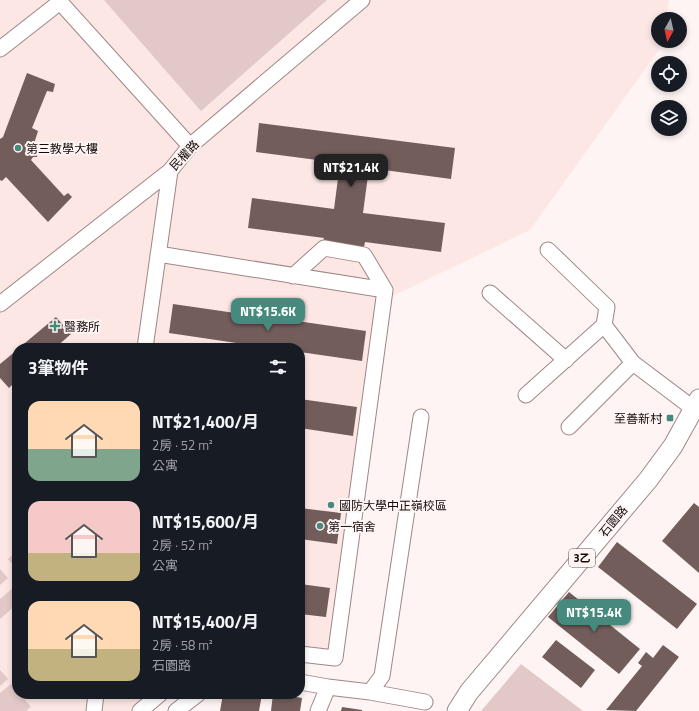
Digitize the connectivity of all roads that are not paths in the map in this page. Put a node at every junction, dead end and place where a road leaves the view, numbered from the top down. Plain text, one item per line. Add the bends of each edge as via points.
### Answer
1 (362, 0) edge
2 (0, 49) edge
3 (190, 146) junction
4 (170, 171) junction
5 (548, 250) dead end
6 (158, 254) junction
7 (293, 276) junction
8 (385, 290) junction
9 (490, 293) dead end
10 (0, 304) edge
11 (604, 325) junction
12 (146, 343) edge
13 (566, 360) junction
14 (632, 363) junction
15 (526, 395) dead end
16 (696, 404) edge
17 (421, 416) dead end
18 (569, 427) dead end
19 (305, 655) edge
20 (305, 683) edge
21 (328, 687) junction
22 (370, 692) junction
23 (95, 699) edge
24 (154, 699) edge
25 (192, 699) edge
26 (425, 702) dead end
27 (94, 711) edge
28 (140, 711) edge
29 (176, 711) edge
30 (318, 711) edge
31 (457, 711) edge

1 - 3 lane, 民權路
2 - 3 lane via 60,2
3 - 4 lane, 民權路
4 - 6 lane
4 - 10 lane, 民權路
5 - 11 lane via 607,307
6 - 7 lane
6 - 12 lane
7 - 8 lane
7 - 8 lane via 324,248 364,255
8 - 19 lane via 335,658
9 - 13 lane
11 - 13 lane
11 - 14 lane
13 - 15 lane
14 - 16 lane
14 - 18 lane
16 - 31 main road, 石園路 / 3乙 via 673,446 648,480 469,692
17 - 22 lane via 382,676
20 - 21 lane
21 - 22 lane
21 - 30 lane
22 - 26 lane
23 - 27 lane
24 - 28 lane
25 - 29 lane

